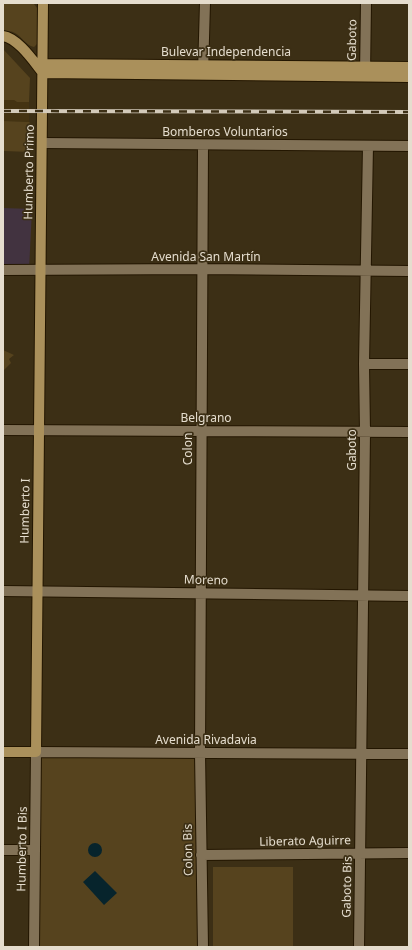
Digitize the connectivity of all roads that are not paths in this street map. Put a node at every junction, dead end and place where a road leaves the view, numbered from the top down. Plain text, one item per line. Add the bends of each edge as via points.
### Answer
1 (43, 3) edge
2 (205, 3) edge
3 (366, 3) edge
4 (3, 36) edge
5 (43, 52) junction
6 (26, 53) junction
7 (409, 67) edge
8 (43, 68) junction
9 (203, 70) junction
10 (365, 71) junction
11 (409, 76) edge
12 (42, 143) junction
13 (203, 145) junction
14 (368, 146) junction
15 (409, 146) edge
16 (202, 269) junction
17 (3, 270) edge
18 (40, 270) junction
19 (367, 270) junction
20 (409, 271) edge
21 (364, 364) junction
22 (409, 364) edge
23 (3, 430) edge
24 (39, 430) junction
25 (201, 431) junction
26 (365, 432) junction
27 (409, 432) edge
28 (3, 591) edge
29 (37, 592) junction
30 (200, 593) junction
31 (363, 596) junction
32 (409, 596) edge
33 (3, 752) edge
34 (36, 752) junction
35 (200, 753) junction
36 (361, 754) junction
37 (409, 754) edge
38 (3, 850) edge
39 (35, 850) junction
40 (409, 853) edge
41 (360, 854) junction
42 (201, 855) junction
43 (34, 947) edge
44 (203, 947) edge
45 (359, 947) edge

1 - 5 main road
2 - 9 street
3 - 10 street, Gaboto
4 - 6 main road via 14,41
5 - 6 main road
5 - 8 main road
6 - 8 main road
7 - 10 main road, Bulevar Independencia
8 - 9 main road, Bulevar Independencia
8 - 12 main road, Humberto Primo
9 - 10 main road, Bulevar Independencia
10 - 11 main road, Bulevar Independencia
12 - 13 street, Bomberos Voluntarios
12 - 18 main road, Humberto Primo
13 - 14 street, Bomberos Voluntarios
13 - 16 street, Colon
14 - 15 street, Bomberos Voluntarios
14 - 19 street, Gaboto
16 - 18 street, Avenida San Martín
16 - 19 street, Avenida San Martín
16 - 25 street, Colon
17 - 18 street, Avenida San Martín
18 - 24 main road, Humberto I
19 - 20 street, Avenida San Martín
19 - 21 street, Gaboto
21 - 22 street
21 - 26 street, Gaboto
23 - 24 street, Belgrano
24 - 25 street, Belgrano
24 - 29 main road, Humberto I
25 - 26 street, Belgrano
25 - 30 street, Colon
26 - 27 street, Belgrano
26 - 31 street, Gaboto
28 - 29 street, Moreno
29 - 30 street, Moreno
29 - 34 main road, Humberto I
30 - 31 street, Moreno
30 - 35 street, Colon
31 - 32 street, Moreno
31 - 36 street, Gaboto
33 - 34 main road, Avenida Rivadavia
34 - 35 street, Avenida Rivadavia
34 - 39 street, Humberto I Bis
35 - 36 street, Avenida Rivadavia
35 - 42 street, Colon Bis
36 - 37 street, Avenida Rivadavia
36 - 41 street, Gaboto Bis
38 - 39 street
39 - 43 street, Humberto I Bis
40 - 41 street, Liberato Aguirre
41 - 42 street, Liberato Aguirre
41 - 45 street, Gaboto Bis
42 - 44 street, Colon Bis

